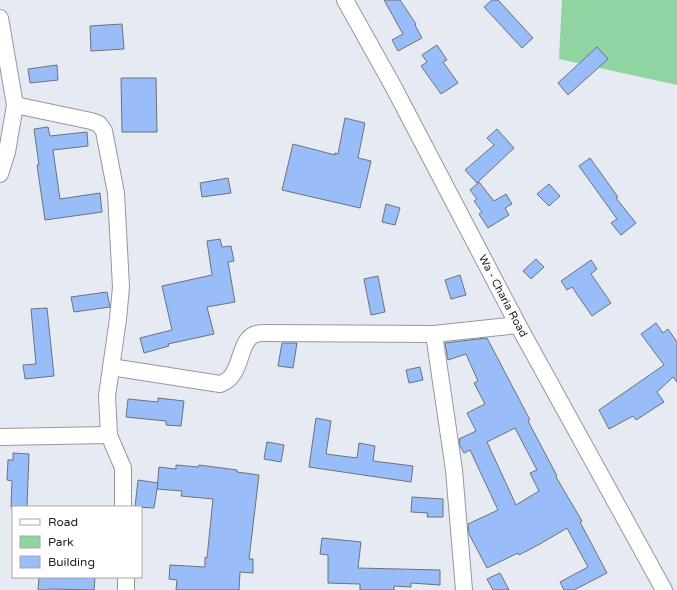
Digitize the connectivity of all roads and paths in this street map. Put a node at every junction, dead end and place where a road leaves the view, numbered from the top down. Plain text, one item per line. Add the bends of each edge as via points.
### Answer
1 (345, 0) edge
2 (0, 18) edge
3 (15, 105) junction
4 (0, 174) edge
5 (518, 325) junction
6 (434, 334) junction
7 (111, 367) junction
8 (109, 435) junction
9 (0, 437) edge
10 (123, 506) edge
11 (126, 578) edge
12 (126, 590) edge
13 (464, 590) edge
14 (664, 590) edge

1 - 5 street, Wa - Charia Road
2 - 3 street
3 - 4 street via 7,152
3 - 7 street via 91,121 99,124 104,131 116,194 121,287
5 - 6 street
5 - 14 street, Wa - Charia Road
6 - 7 street via 255,334 247,341 234,375 228,382 220,384
6 - 13 street via 454,470
7 - 8 street via 107,396
8 - 9 street
8 - 10 street via 122,468
11 - 12 street

